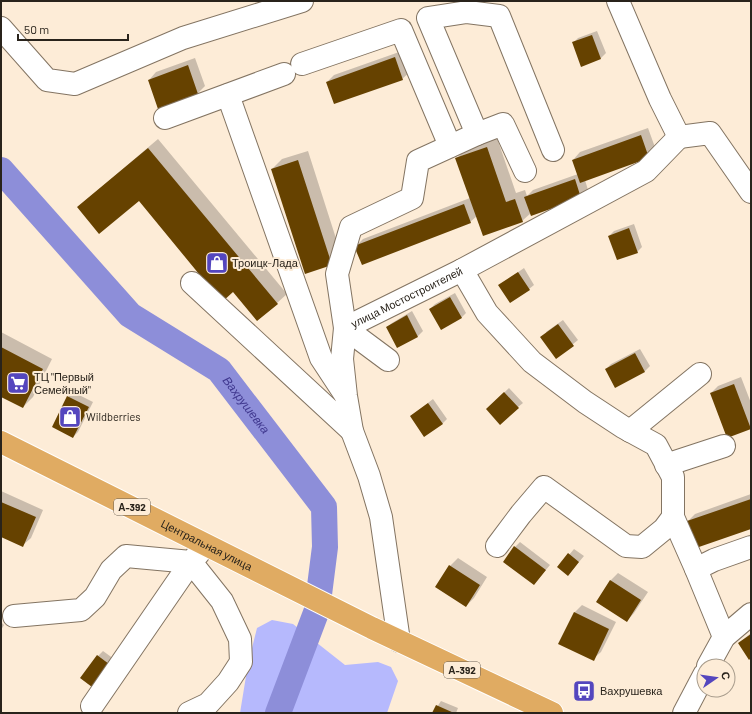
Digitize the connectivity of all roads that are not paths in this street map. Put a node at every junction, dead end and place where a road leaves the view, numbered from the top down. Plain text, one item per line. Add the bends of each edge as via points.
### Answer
1 (302, 1) edge
2 (618, 1) edge
3 (1, 28) edge
4 (302, 64) dead end
5 (284, 74) dead end
6 (228, 95) junction
7 (165, 118) dead end
8 (477, 134) junction
9 (679, 138) junction
10 (450, 146) junction
11 (553, 150) dead end
12 (525, 171) dead end
13 (751, 192) edge
14 (462, 270) junction
15 (192, 283) dead end
16 (345, 328) junction
17 (388, 360) dead end
18 (700, 374) dead end
19 (346, 396) junction
20 (352, 431) junction
21 (630, 431) junction
22 (1, 442) edge
23 (724, 446) dead end
24 (666, 465) junction
25 (673, 517) junction
26 (207, 545) junction
27 (497, 546) dead end
28 (751, 547) edge
29 (191, 562) junction
30 (696, 570) junction
31 (751, 614) edge
32 (14, 616) dead end
33 (724, 637) junction
34 (399, 641) junction
35 (712, 658) edge
36 (696, 690) edge
37 (92, 706) dead end
38 (189, 713) edge
39 (552, 713) edge
40 (684, 713) edge

1 - 3 street via 183,38 75,84 47,80
2 - 9 street
4 - 10 street via 401,30
5 - 6 street
6 - 7 street
6 - 19 street via 321,358
8 - 10 street
8 - 11 street via 428,18 467,12 499,16
8 - 12 street via 503,124
9 - 13 street via 710,133
9 - 14 street, улица Мостостроителей via 646,171
10 - 16 street via 418,161 412,198 351,227 337,274
14 - 16 street, улица Мостостроителей
14 - 21 street via 487,313 532,362 585,402
15 - 20 street
16 - 17 street
16 - 19 street, улица Мостостроителей via 342,359
18 - 21 street
19 - 20 street, улица Мостостроителей
20 - 34 street, улица Мостостроителей via 370,476 381,517
21 - 24 street via 656,446
22 - 26 highway, Центральная улица / А-392
23 - 24 street
24 - 25 street via 673,477
25 - 27 street via 664,530 642,547 626,546 544,487
25 - 30 street
26 - 29 street
26 - 34 highway, Центральная улица / А-392
28 - 30 street via 714,560
29 - 32 street via 126,556 112,570 95,597 80,610
29 - 37 street
29 - 38 street via 222,601 240,639 241,662 228,682 208,704
30 - 33 street
31 - 33 street
33 - 35 street
34 - 39 highway, А-392
36 - 40 street

